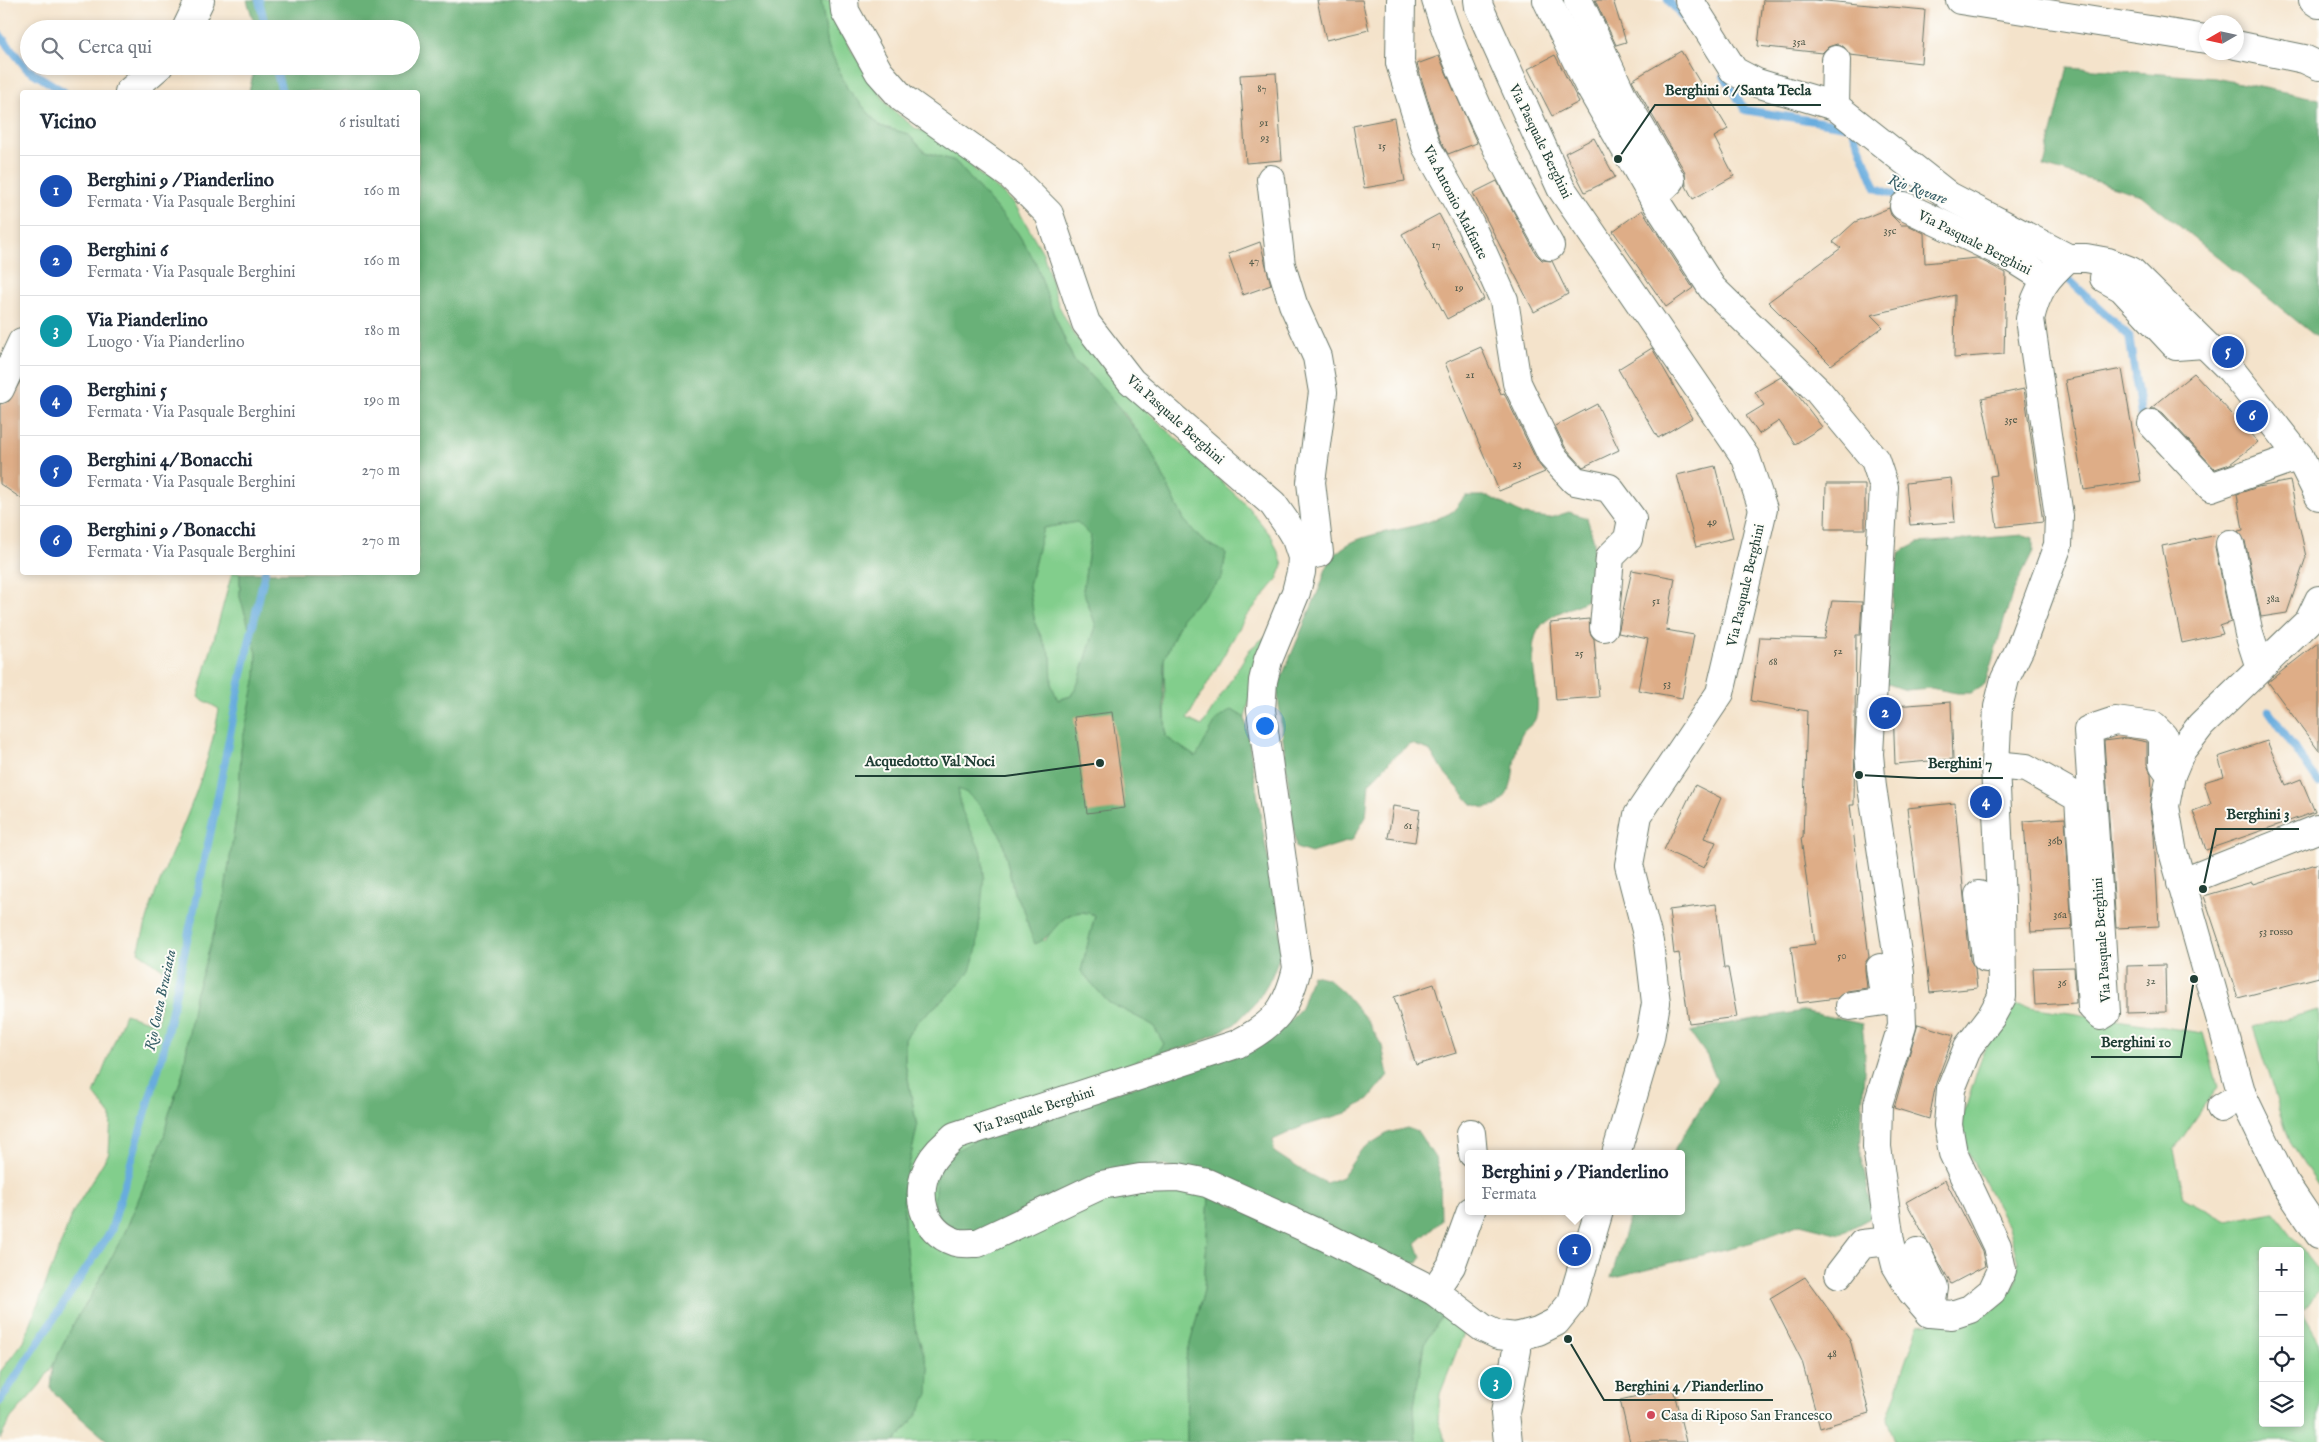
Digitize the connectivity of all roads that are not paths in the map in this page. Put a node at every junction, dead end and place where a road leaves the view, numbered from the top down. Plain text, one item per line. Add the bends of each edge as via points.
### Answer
1 (200, 0) edge
2 (844, 0) edge
3 (1478, 0) edge
4 (1548, 0) edge
5 (1578, 0) edge
6 (1689, 0) edge
7 (1960, 0) edge
8 (2313, 0) edge
9 (2319, 4) edge
10 (1396, 5) edge
11 (1440, 12) edge
12 (190, 20) edge
13 (2199, 38) edge
14 (2244, 47) edge
15 (1836, 60) dead end
16 (2319, 66) edge
17 (149, 75) edge
18 (131, 90) edge
19 (1835, 106) junction
20 (1271, 179) dead end
21 (1653, 197) junction
22 (1904, 206) dead end
23 (1550, 246) dead end
24 (2068, 258) junction
25 (2100, 276) dead end
26 (2046, 279) junction
27 (1747, 324) junction
28 (2204, 344) junction
29 (20, 346) edge
30 (1768, 372) dead end
31 (0, 389) edge
32 (2152, 424) dead end
33 (2299, 456) junction
34 (2319, 496) edge
35 (2230, 544) dead end
36 (1302, 557) junction
37 (2319, 600) edge
38 (1604, 627) dead end
39 (2260, 668) junction
40 (1995, 765) junction
41 (2171, 775) junction
42 (1876, 811) junction
43 (2317, 829) dead end
44 (2181, 883) junction
45 (1979, 895) dead end
46 (1850, 1006) dead end
47 (1991, 1017) junction
48 (1617, 1150) edge
49 (1470, 1215) edge
50 (1598, 1215) edge
51 (2319, 1234) edge
52 (1890, 1241) junction
53 (1918, 1252) dead end
54 (1839, 1274) dead end
55 (1434, 1291) junction
56 (1930, 1313) junction
57 (1516, 1337) junction
58 (1508, 1442) edge

1 - 12 street
2 - 36 street, Via Pasquale Berghini via 845,10 879,72 902,98 1010,175 1049,214 1086,323 1131,381 1272,504 1296,539
3 - 48 street, Via Pasquale Berghini via 1560,188 1746,458 1763,509 1720,692 1638,815 1629,865 1649,942 1656,1002 1650,1038
4 - 21 street via 1588,84
5 - 21 street via 1623,97 1671,180
6 - 19 street, Via Pasquale Berghini via 1734,70 1757,83
7 - 13 street
8 - 9 street
10 - 38 street, Via Antonio Malfante via 1400,63 1426,146 1470,224 1504,300 1517,383 1552,456 1575,481 1610,488 1632,519 1628,539 1610,557
11 - 23 street via 1492,140
14 - 16 street
15 - 19 street
17 - 18 street
19 - 24 street, Via Pasquale Berghini via 1949,196
20 - 36 street via 1281,265 1293,304 1317,357 1323,392 1311,482 1319,554
21 - 27 street via 1712,288
22 - 26 street, Via Pasquale Berghini via 2011,257
24 - 26 street, Via Pasquale Berghini
24 - 28 street, Via Pasquale Berghini via 2108,262 2131,271
25 - 28 street via 2122,288 2176,346
26 - 40 street, Via Pasquale Berghini via 2036,297 2030,319 2059,516 2058,545 2020,648 2005,679 1998,707
27 - 30 street
27 - 42 street via 1818,390 1875,460 1884,487 1869,754
28 - 33 street, Via Pasquale Berghini via 2231,370
29 - 31 street
32 - 33 street via 2211,487
33 - 34 street, Via Pasquale Berghini
35 - 39 street via 2249,634
36 - 55 street, Via Pasquale Berghini via 1296,592 1268,660 1261,710 1297,968 1291,995 1270,1023 1237,1044 955,1136 928,1165 922,1183 922,1204 927,1221 940,1235 956,1243 978,1243 1101,1185 1140,1178 1178,1177 1215,1187
37 - 39 street via 2309,622
39 - 41 street via 2201,725 2181,751
40 - 41 street, Via Pasquale Berghini via 2026,768 2079,798 2092,1007 2101,1016 2106,1014 2088,730 2115,721 2154,726 2163,736 2162,764
40 - 47 street, Via Pasquale Berghini via 2002,997
41 - 44 street via 2165,806
42 - 46 street via 1862,841 1885,1001
42 - 52 street via 1900,973 1902,1018 1878,1104 1877,1147
43 - 44 street
44 - 51 street via 2232,1102
45 - 47 street
47 - 56 street, Via Pasquale Berghini via 1968,1047 1951,1089 1948,1125 1953,1153 1997,1246 2002,1270 1992,1291 1970,1309 1952,1314
49 - 55 street via 1451,1266
50 - 57 street, Via Pasquale Berghini via 1572,1302 1556,1322
52 - 54 street via 1862,1244
52 - 56 street via 1896,1265 1912,1292
53 - 56 street via 1934,1288
55 - 57 street, Via Pasquale Berghini via 1483,1328 1498,1335
57 - 58 street via 1517,1350 1505,1413

